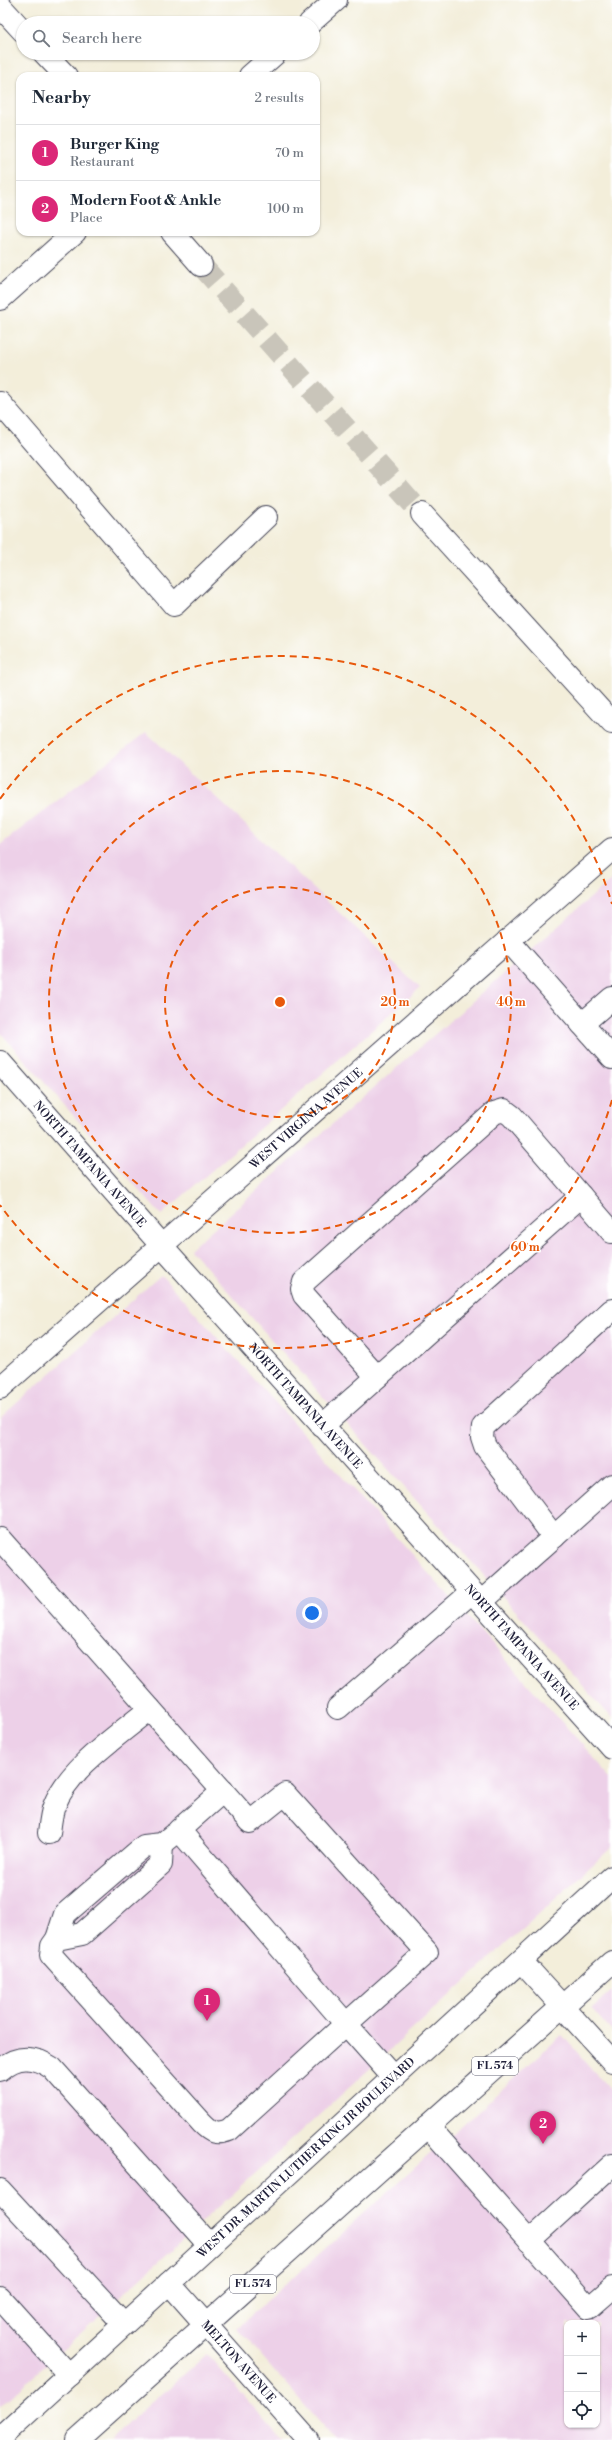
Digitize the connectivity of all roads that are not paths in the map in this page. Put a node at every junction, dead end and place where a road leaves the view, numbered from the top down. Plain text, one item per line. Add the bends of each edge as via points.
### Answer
1 (336, 0) edge
2 (0, 6) edge
3 (318, 16) edge
4 (16, 23) edge
5 (51, 60) edge
6 (268, 60) edge
7 (62, 72) edge
8 (255, 72) edge
9 (71, 236) edge
10 (176, 236) edge
11 (201, 265) tunnel mouth
12 (0, 299) edge
13 (0, 403) edge
14 (422, 514) tunnel mouth
15 (266, 517) dead end
16 (612, 723) edge
17 (612, 849) edge
18 (508, 940) junction
19 (612, 998) edge
20 (582, 1024) junction
21 (612, 1058) edge
22 (0, 1062) edge
23 (581, 1196) junction
24 (612, 1232) edge
25 (161, 1245) junction
26 (612, 1310) edge
27 (377, 1377) junction
28 (0, 1388) edge
29 (322, 1426) junction
30 (612, 1485) edge
31 (554, 1537) junction
32 (0, 1539) edge
33 (476, 1597) junction
34 (338, 1708) dead end
35 (150, 1709) junction
36 (612, 1748) edge
37 (223, 1791) junction
38 (179, 1830) junction
39 (49, 1833) dead end
40 (612, 1877) edge
41 (521, 1961) junction
42 (612, 1962) edge
43 (562, 2006) junction
44 (346, 2024) junction
45 (612, 2062) edge
46 (0, 2070) edge
47 (393, 2077) junction
48 (428, 2126) junction
49 (612, 2165) edge
50 (0, 2190) edge
51 (530, 2241) junction
52 (210, 2245) junction
53 (169, 2283) junction
54 (612, 2288) edge
55 (0, 2298) edge
56 (124, 2324) junction
57 (207, 2325) junction
58 (69, 2375) junction
59 (0, 2438) edge
60 (77, 2440) edge
61 (308, 2440) edge

1 - 3 street
2 - 4 street
5 - 7 street
6 - 8 street
9 - 12 street
10 - 11 street
13 - 15 street via 174,605
14 - 16 street
17 - 18 street, WEST VIRGINIA AVENUE
18 - 20 street
18 - 25 street, WEST VIRGINIA AVENUE
19 - 20 street
20 - 21 street
22 - 25 street, NORTH TAMPANIA AVENUE
23 - 24 street
23 - 27 street
23 - 27 street via 512,1116 504,1110 494,1113 304,1282 304,1295
25 - 28 street, WEST VIRGINIA AVENUE
25 - 29 street, NORTH TAMPANIA AVENUE
26 - 31 street via 483,1427 482,1437 485,1446
27 - 29 street
29 - 33 street, NORTH TAMPANIA AVENUE
30 - 31 street
31 - 33 street
32 - 35 street
33 - 34 street
33 - 36 street, NORTH TAMPANIA AVENUE
35 - 37 street
35 - 39 street via 79,1769 54,1806
37 - 38 street
37 - 44 street via 250,1822 285,1794 427,1952
38 - 44 street
38 - 44 street via 162,1844 161,1864 82,1934 57,1939 52,1946 51,1955 56,1962 202,2123 210,2131 219,2134 229,2130
40 - 41 street, WEST DR. MARTIN LUTHER KING JR BOULEVARD
41 - 43 street
41 - 47 street, WEST DR. MARTIN LUTHER KING JR BOULEVARD
42 - 43 street, FL 574
43 - 45 street
43 - 48 street, FL 574
44 - 47 street
46 - 52 street via 20,2059 37,2058 52,2068
47 - 52 street, WEST DR. MARTIN LUTHER KING JR BOULEVARD
48 - 51 street
48 - 57 street, FL 574
49 - 51 street
50 - 56 street
51 - 54 street via 589,2308
52 - 53 street, WEST DR. MARTIN LUTHER KING JR BOULEVARD
53 - 56 street, WEST DR. MARTIN LUTHER KING JR BOULEVARD
53 - 57 street, MELTON AVENUE
55 - 58 street
56 - 58 street, WEST DR. MARTIN LUTHER KING JR BOULEVARD
57 - 60 street, FL 574
57 - 61 street, MELTON AVENUE
58 - 59 street, WEST DR. MARTIN LUTHER KING JR BOULEVARD

